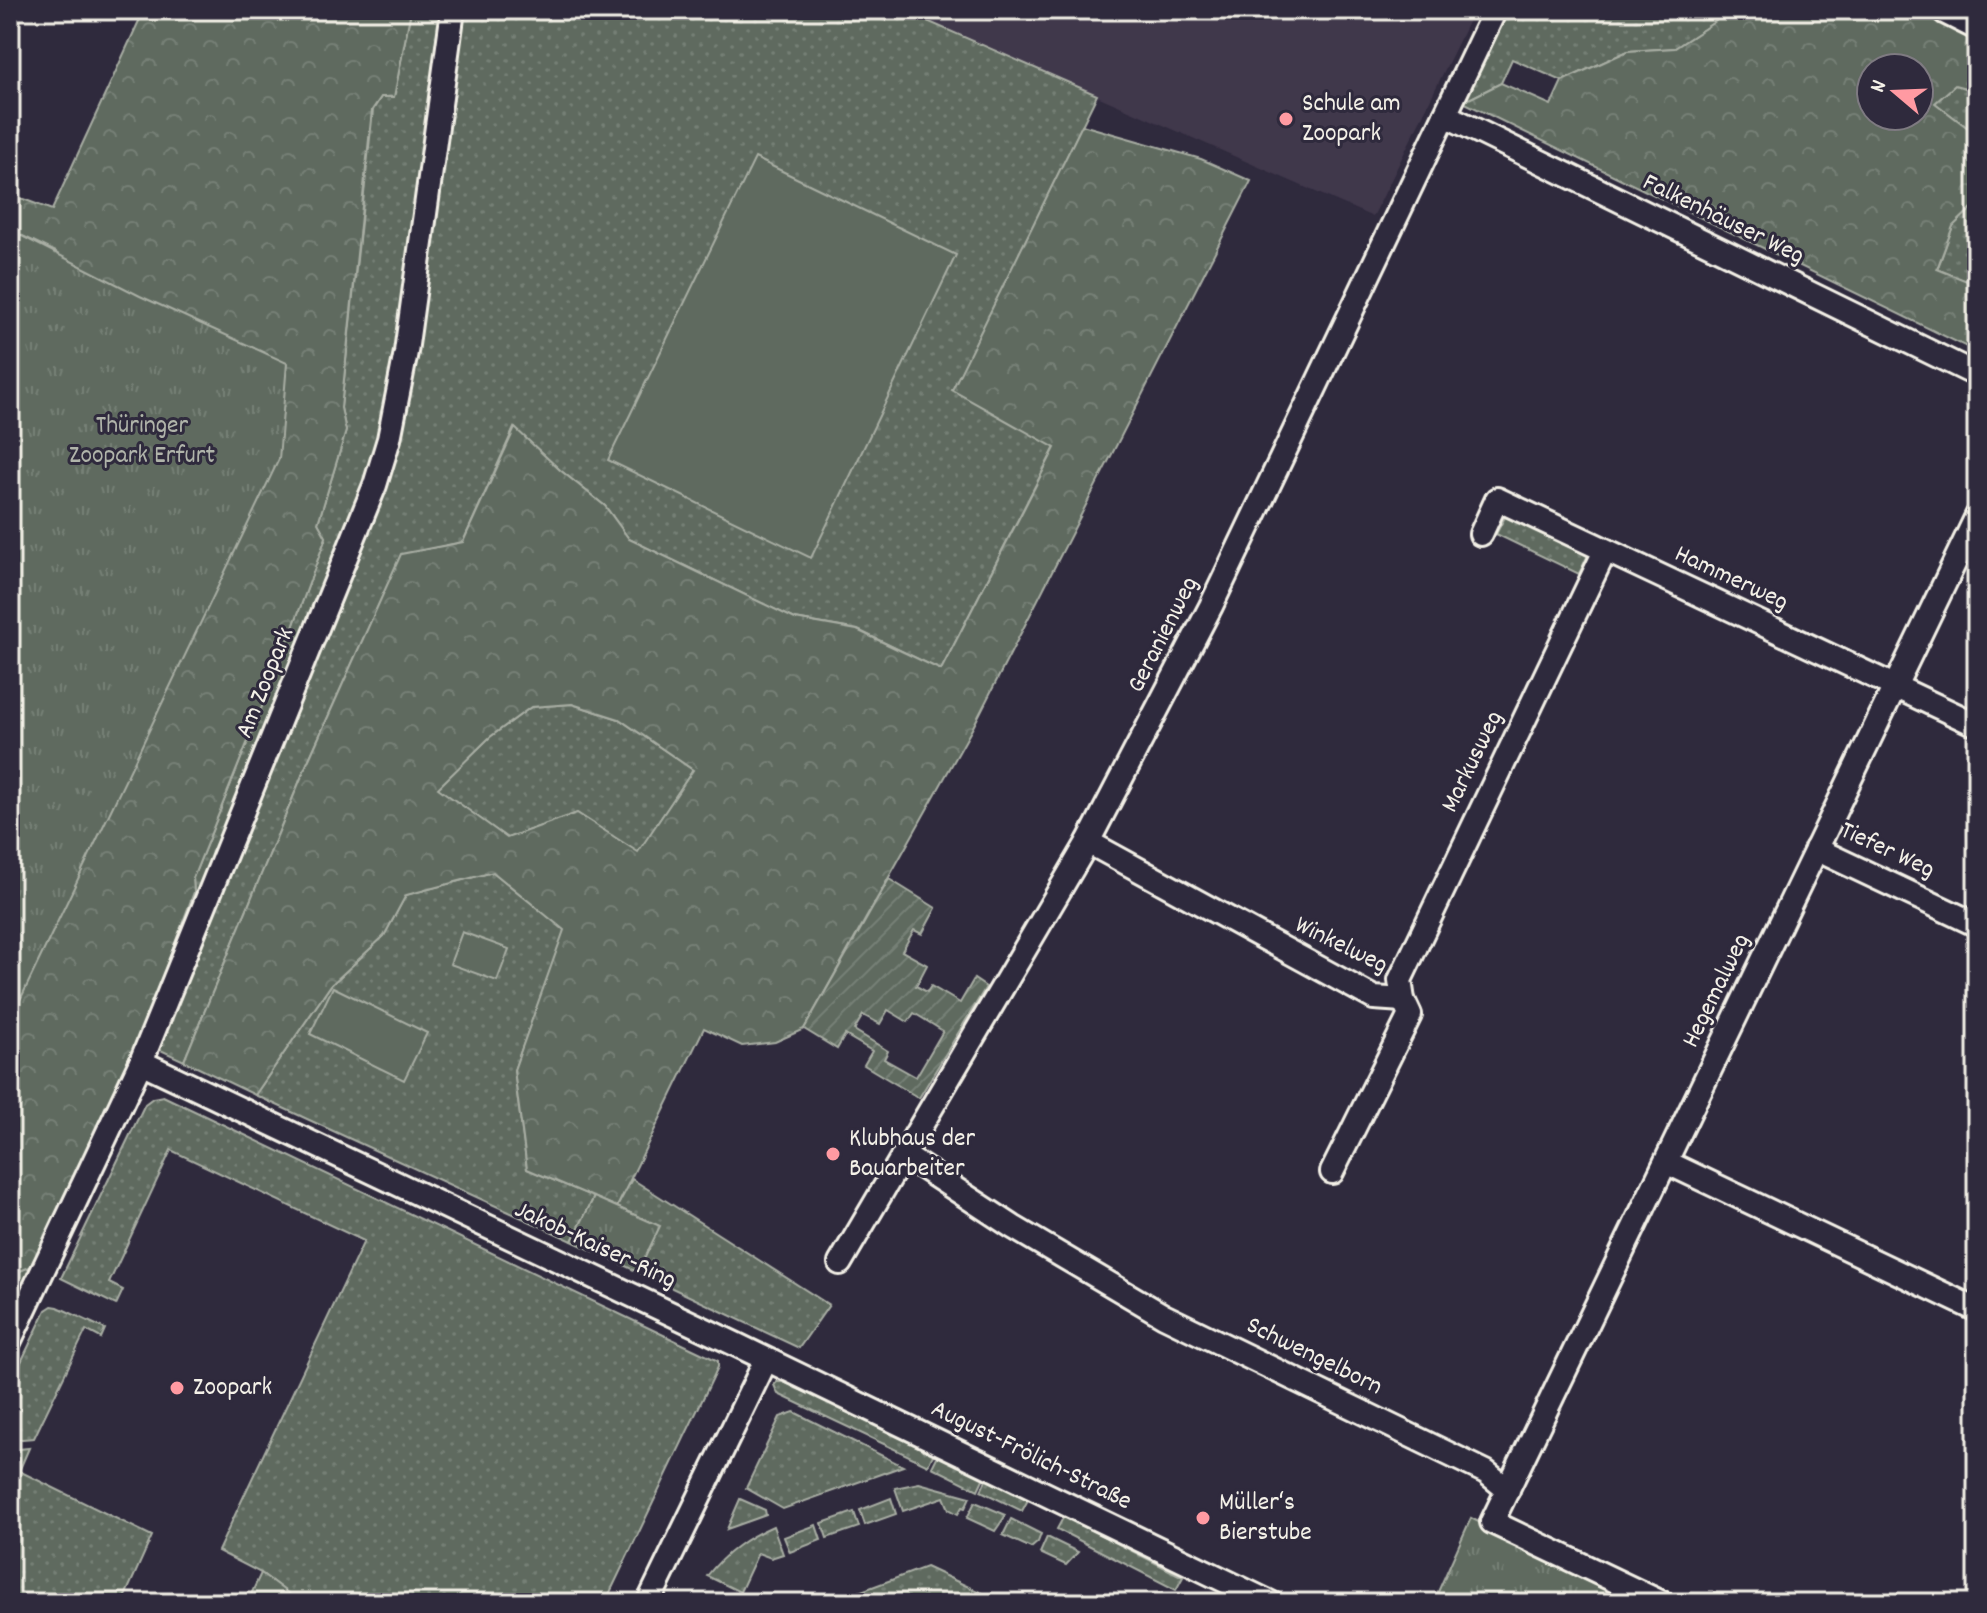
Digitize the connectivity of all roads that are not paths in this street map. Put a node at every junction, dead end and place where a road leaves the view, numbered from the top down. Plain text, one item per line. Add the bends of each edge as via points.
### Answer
1 (453, 10) edge
2 (1495, 10) edge
3 (1947, 10) edge
4 (1977, 25) edge
5 (1445, 115) junction
6 (1977, 375) edge
7 (1977, 516) edge
8 (1481, 534) dead end
9 (1605, 551) junction
10 (1895, 686) junction
11 (1977, 725) edge
12 (1088, 842) junction
13 (1816, 849) junction
14 (1977, 925) edge
15 (1403, 1000) junction
16 (148, 1065) junction
17 (905, 1156) junction
18 (1666, 1162) junction
19 (1332, 1172) dead end
20 (840, 1263) dead end
21 (1977, 1310) edge
22 (10, 1340) edge
23 (766, 1360) junction
24 (1508, 1490) junction
25 (648, 1603) edge
26 (1271, 1603) edge
27 (1662, 1603) edge

1 - 16 street, Am Zoopark via 389,439
2 - 5 street, Geranienweg
3 - 4 main road
5 - 6 street, Falkenhäuser Weg
5 - 12 street, Geranienweg via 1211,606
7 - 10 street, Hegemalweg
8 - 9 street, Hammerweg via 1497,499
9 - 10 street, Hammerweg
9 - 15 street, Markusweg via 1400,980
10 - 11 street, Hammerweg
10 - 13 street, Hegemalweg
12 - 15 street, Winkelweg via 1374,998
12 - 17 street, Geranienweg
13 - 14 street, Tiefer Weg
13 - 18 street, Hegemalweg
15 - 19 street, Winkelweg via 1410,1015
16 - 22 street, Am Zoopark
16 - 23 street, Jakob-Kaiser-Ring
17 - 20 street, Geranienweg
17 - 24 street, Schwengelborn via 1164,1316 1486,1472
18 - 21 street
18 - 24 street, Hegemalweg
23 - 25 street
23 - 26 street, August-Frölich-Straße
24 - 27 street via 1492,1522

